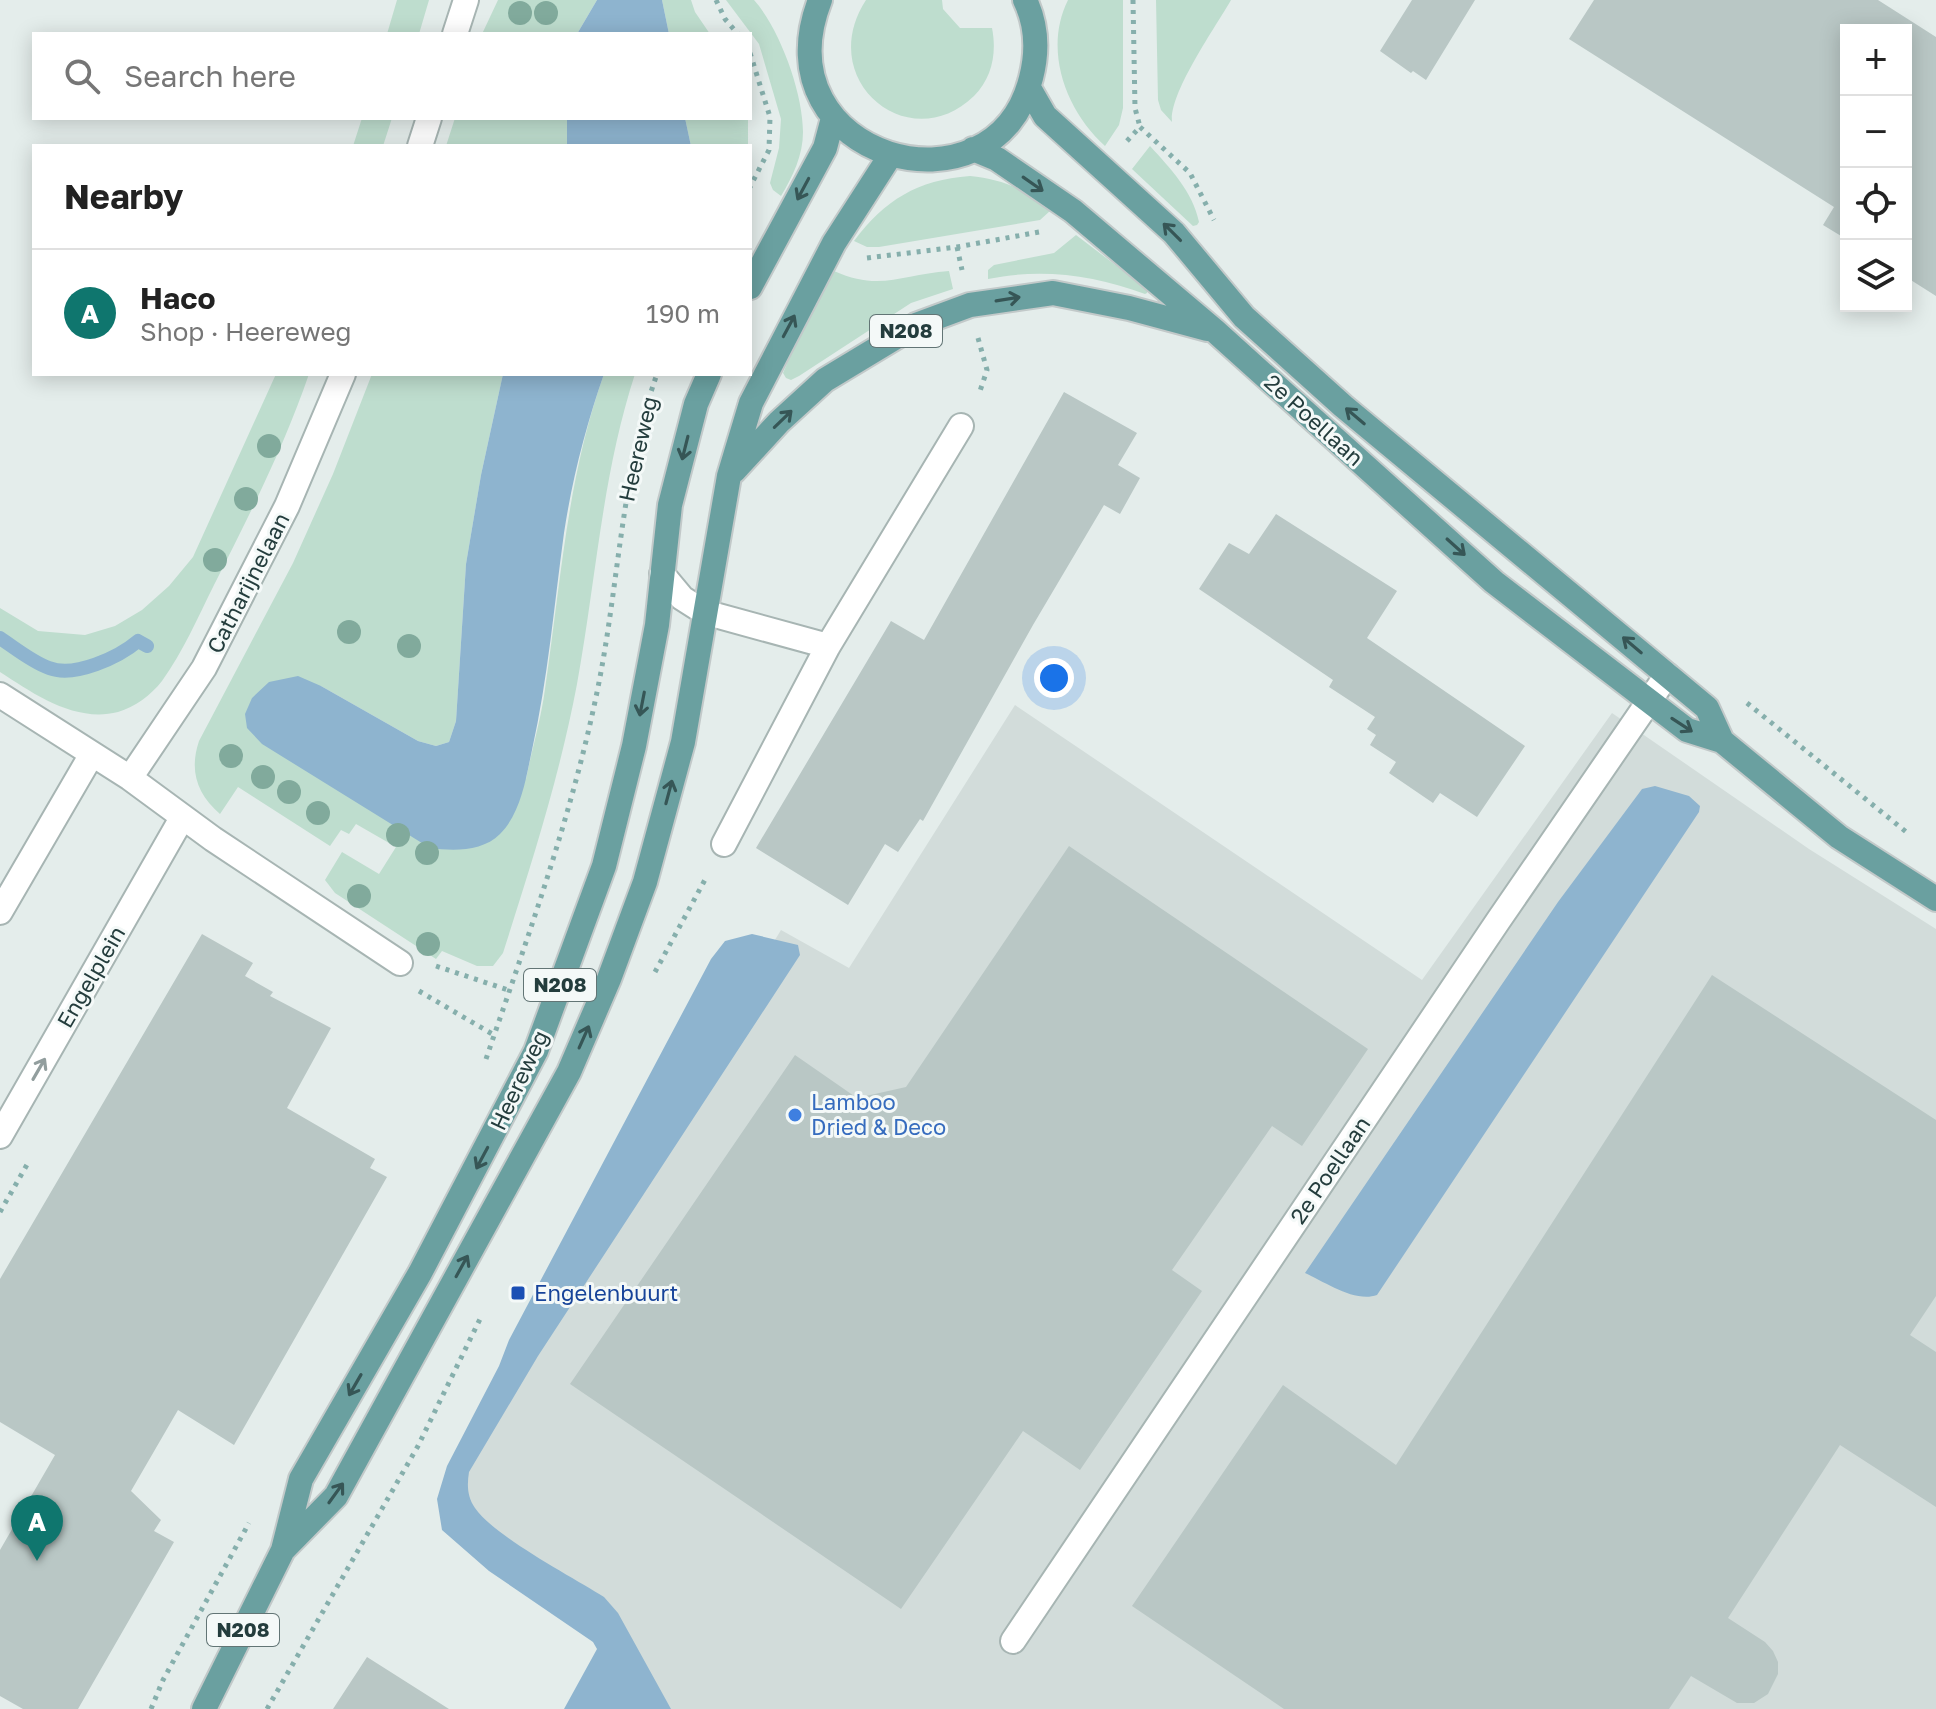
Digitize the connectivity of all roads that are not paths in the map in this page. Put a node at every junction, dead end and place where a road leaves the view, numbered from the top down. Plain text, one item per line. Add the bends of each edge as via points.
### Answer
1 (466, 0) edge
2 (820, 0) edge
3 (1031, 3) edge
4 (456, 32) edge
5 (1029, 88) junction
6 (833, 118) junction
7 (428, 120) edge
8 (421, 144) edge
9 (973, 149) junction
10 (890, 156) junction
11 (752, 283) edge
12 (1215, 331) junction
13 (342, 376) edge
14 (708, 376) edge
15 (961, 426) dead end
16 (729, 476) junction
17 (662, 574) junction
18 (704, 612) junction
19 (828, 646) junction
20 (1667, 675) junction
21 (0, 695) edge
22 (1649, 701) junction
23 (1722, 741) junction
24 (92, 754) junction
25 (130, 778) junction
26 (182, 818) junction
27 (724, 844) dead end
28 (1936, 899) edge
29 (0, 912) edge
30 (400, 963) road end
31 (0, 1136) edge
32 (283, 1550) junction
33 (1013, 1641) dead end
34 (204, 1709) edge

1 - 4 street
2 - 6 main road via 811,23 809,56 817,89
3 - 5 main road via 1036,36
5 - 9 main road via 1007,124
20 -> 5 main road, 2e Poellaan via 1244,317 1174,233 1045,116
6 - 10 main road via 859,141
6 -> 11 main road via 825,148
7 - 8 street
9 - 10 main road via 946,158
9 -> 12 main road, 2e Poellaan via 997,159 1073,211
16 -> 10 main road, Heereweg / N208 via 751,403 834,243
16 -> 12 main road, N208 via 825,380 916,325 970,305 1053,293
12 -> 22 main road, 2e Poellaan via 1494,582
13 - 25 street, Catharijnelaan via 287,506 204,668
14 -> 17 main road, Heereweg / N208 via 670,505
15 - 19 street
16 - 18 main road, Heereweg / N208
17 - 18 street via 682,598
17 -> 32 main road, Heereweg / N208 via 634,746 604,866 536,1051 420,1273 301,1479
18 - 19 street
32 -> 18 main road, Heereweg / N208 via 336,1496 569,1072 645,882 683,742
19 - 27 street
20 - 22 street, 2e Poellaan
20 - 23 main road, 2e Poellaan via 1707,708
21 - 24 street
22 -> 23 main road, 2e Poellaan via 1687,730
22 - 33 street, 2e Poellaan
23 - 28 main road, 2e Poellaan via 1839,837
24 - 25 street
24 - 29 street
25 - 26 street
26 - 30 street
31 -> 26 street, Engelplein
32 - 34 main road, Heereweg / N208

